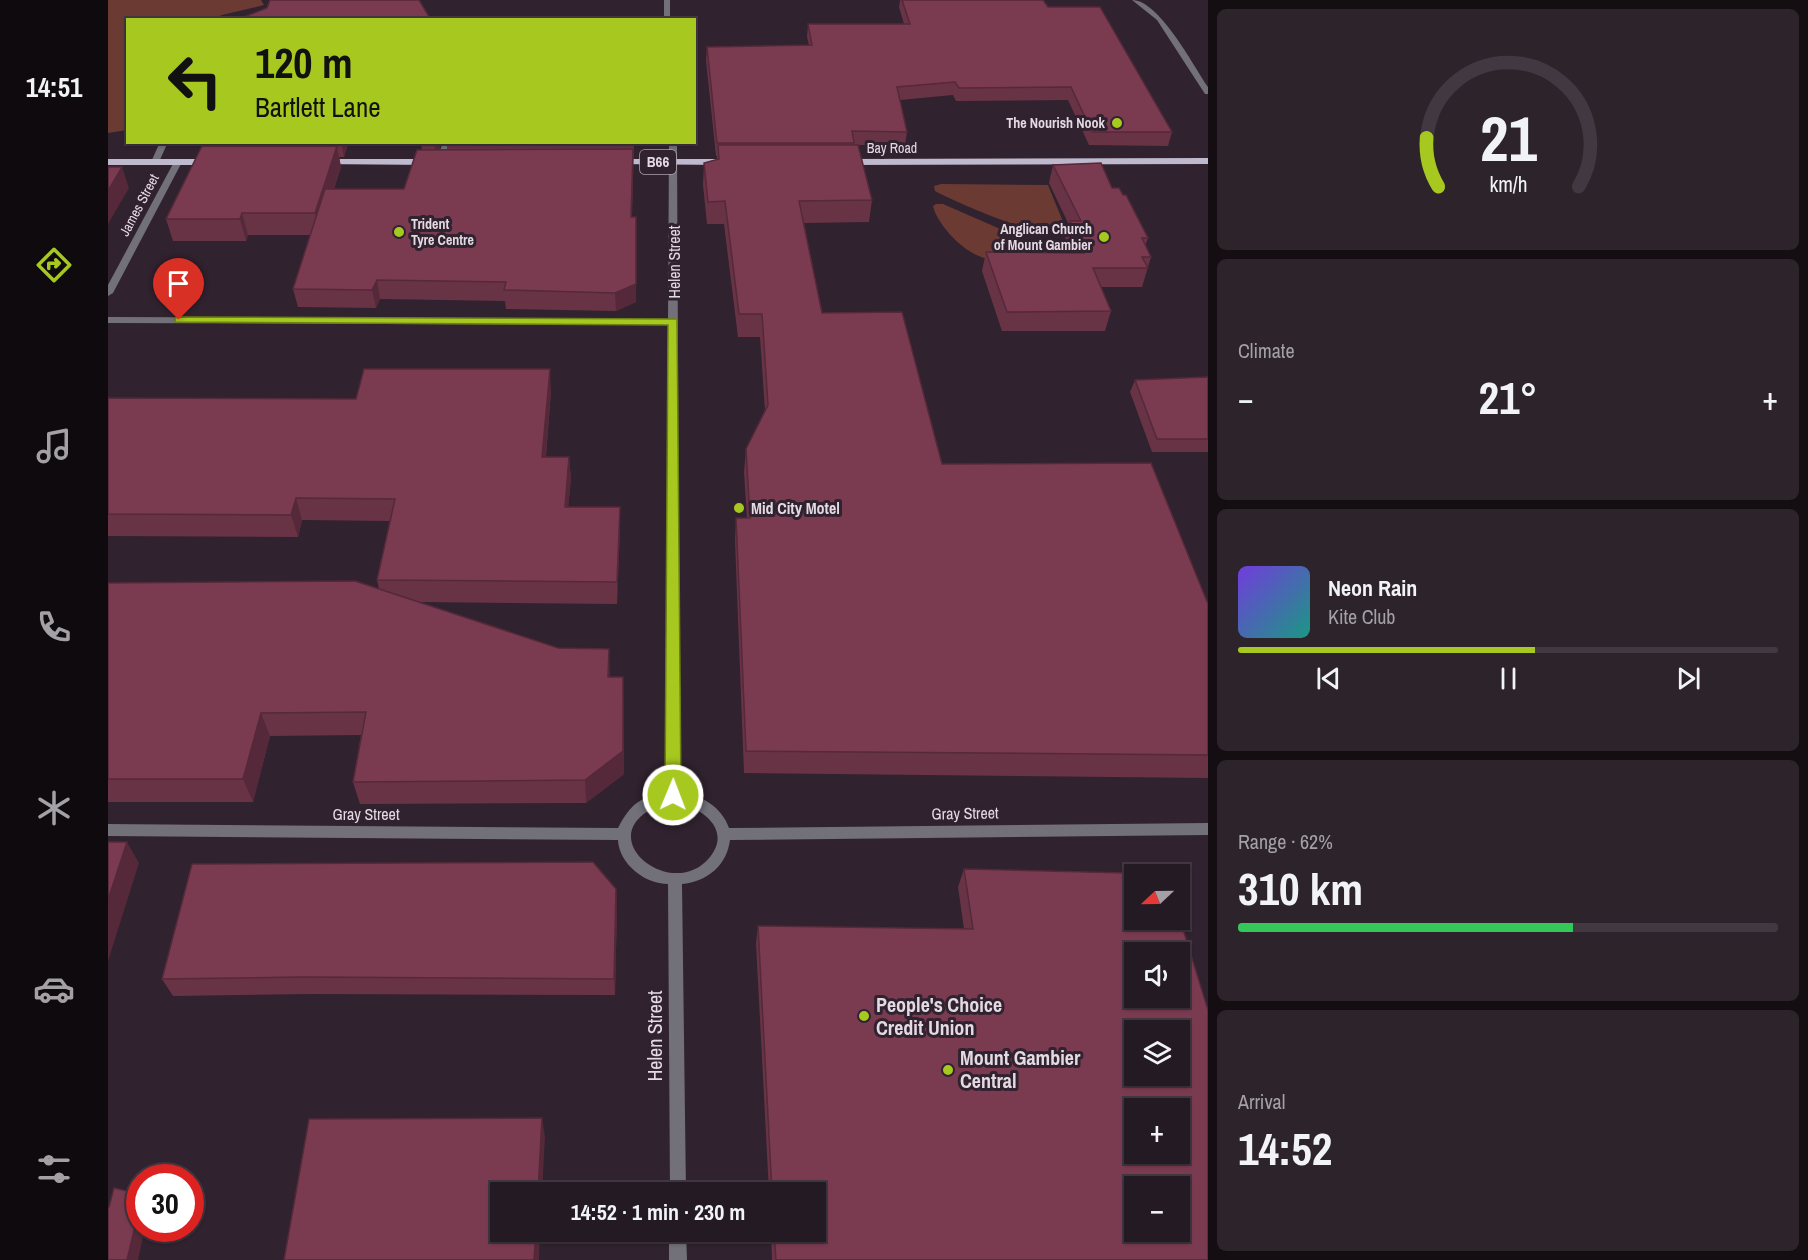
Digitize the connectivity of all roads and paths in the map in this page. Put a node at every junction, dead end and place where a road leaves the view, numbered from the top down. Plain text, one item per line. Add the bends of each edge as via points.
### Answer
1 (667, 0) edge
2 (1135, 0) edge
3 (667, 18) edge
4 (1208, 92) edge
5 (164, 144) edge
6 (446, 144) edge
7 (673, 144) edge
8 (1208, 161) edge
9 (108, 162) edge
10 (155, 162) junction
11 (178, 162) junction
12 (226, 162) edge
13 (309, 162) edge
14 (441, 162) junction
15 (452, 162) edge
16 (604, 162) edge
17 (674, 162) junction
18 (733, 162) edge
19 (828, 162) edge
20 (108, 293) edge
21 (108, 320) edge
22 (674, 321) junction
23 (673, 795) junction
24 (1208, 829) edge
25 (108, 830) edge
26 (624, 834) junction
27 (723, 834) junction
28 (675, 880) junction
29 (678, 1182) edge
30 (678, 1242) edge
31 (678, 1260) edge

1 - 3 street
2 - 4 street via 1159,19
5 - 10 street
6 - 14 street
7 - 17 street, Helen Street
8 - 19 main road, Bay Road
9 - 10 main road
10 - 11 main road
11 - 12 main road
11 - 20 street, James Street
13 - 14 main road
14 - 15 main road
16 - 17 main road, B66
17 - 18 main road, B66
17 - 22 street, Helen Street
21 - 22 street
22 - 23 street, Helen Street
23 - 26 street via 645,801 634,810
23 - 27 street via 701,802 720,822
24 - 27 street, Gray Street
25 - 26 street, Gray Street
26 - 28 street via 625,848 632,861 644,871
27 - 28 street via 722,848 710,865 691,877
28 - 29 street, Helen Street
30 - 31 street

